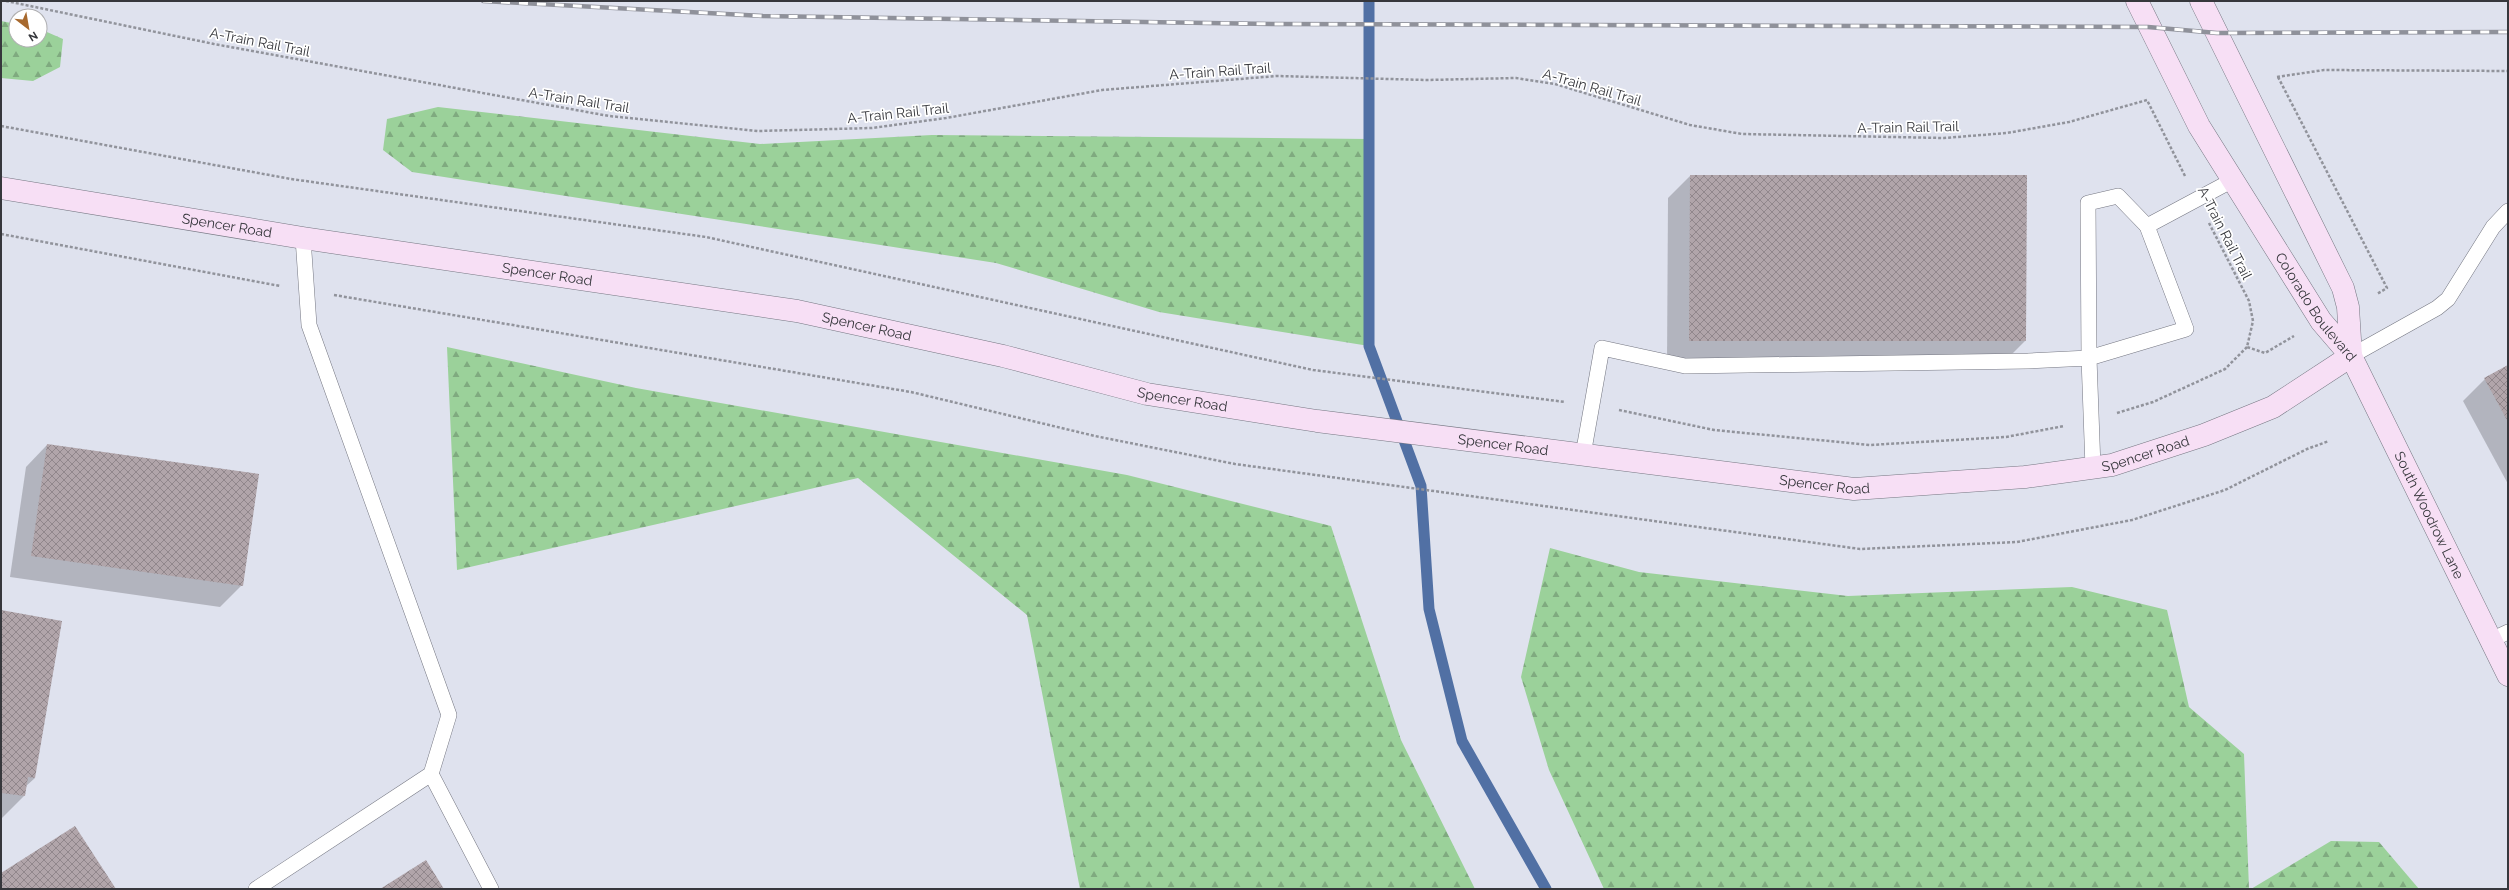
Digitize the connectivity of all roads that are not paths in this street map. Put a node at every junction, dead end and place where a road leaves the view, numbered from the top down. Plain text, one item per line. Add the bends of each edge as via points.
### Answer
1 (2137, 1) edge
2 (2201, 1) edge
3 (2233, 180) junction
4 (1, 188) edge
5 (2508, 211) edge
6 (2147, 226) junction
7 (303, 238) junction
8 (2351, 356) junction
9 (2089, 358) junction
10 (1583, 455) junction
11 (2093, 468) junction
12 (2500, 636) edge
13 (2508, 675) edge
14 (431, 774) junction
15 (256, 889) edge
16 (491, 889) edge

1 - 3 street, Colorado Boulevard via 2199,126
2 - 8 street, Colorado Boulevard via 2343,288 2348,307
3 - 6 lane
3 - 8 street, Colorado Boulevard via 2321,321
4 - 7 street, Spencer Road
5 - 8 lane via 2493,227 2448,299 2437,308
6 - 9 lane via 2186,329
6 - 9 lane via 2118,196 2088,203
7 - 10 street, Spencer Road via 797,310 1003,356 1147,394 1317,421
7 - 14 lane via 310,325 449,715
8 - 11 street, Spencer Road via 2273,407 2204,435 2112,465
8 - 12 street, South Woodrow Lane
9 - 10 lane via 1685,366 1602,348
9 - 11 lane
10 - 11 street, Spencer Road via 1854,489 2025,477
12 - 13 street, South Woodrow Lane
14 - 15 lane
14 - 16 lane

